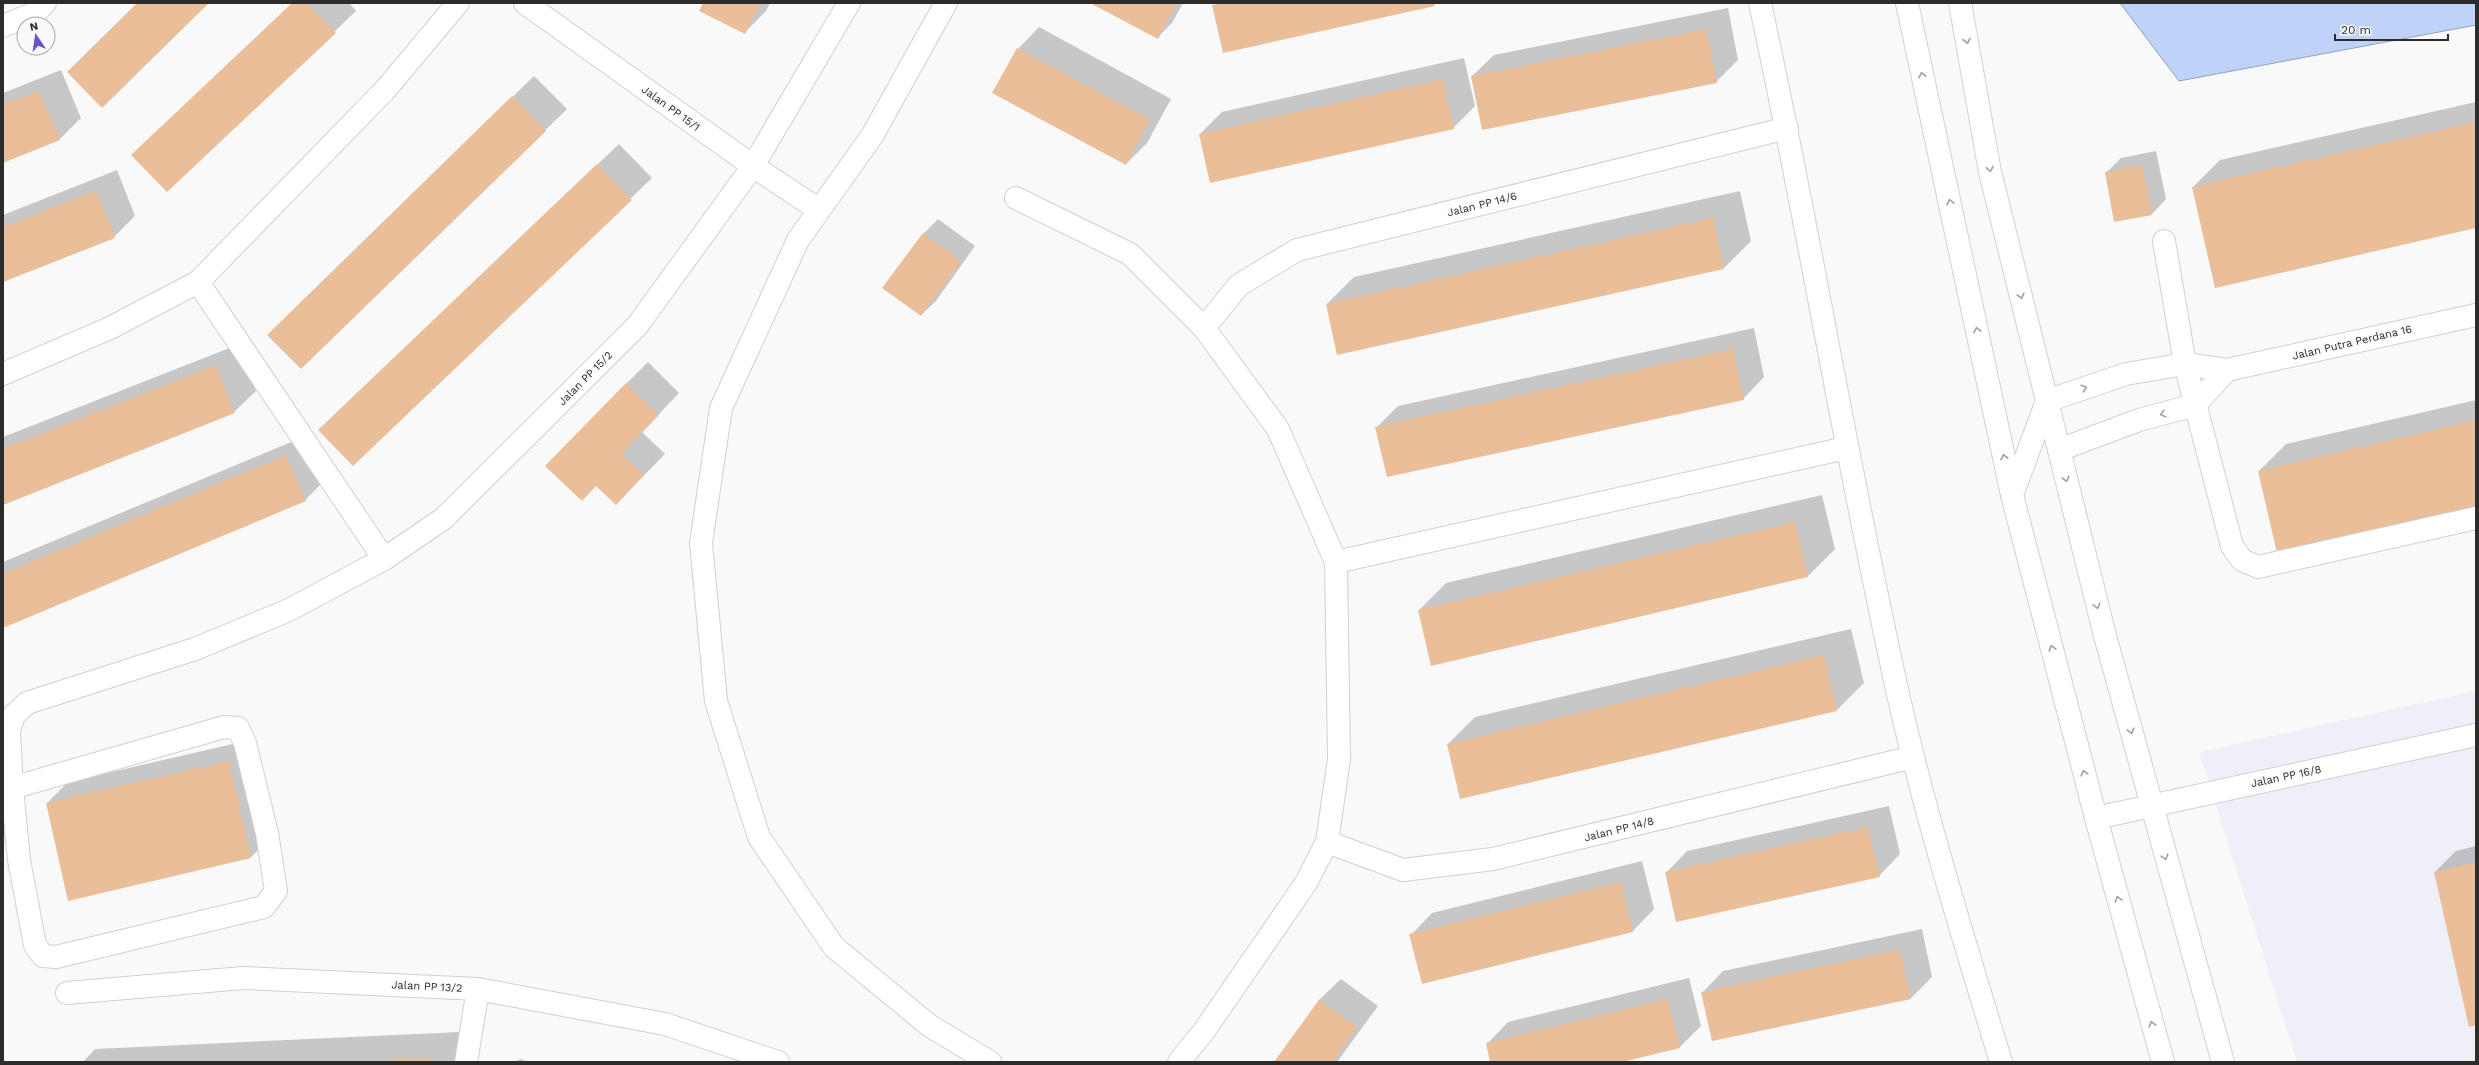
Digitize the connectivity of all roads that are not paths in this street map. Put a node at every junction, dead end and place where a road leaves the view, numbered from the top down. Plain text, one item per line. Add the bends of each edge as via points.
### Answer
1 (45, 3) edge
2 (458, 3) edge
3 (525, 3) edge
4 (849, 3) edge
5 (946, 3) edge
6 (1760, 3) edge
7 (1907, 3) edge
8 (1960, 3) edge
9 (3, 26) edge
10 (1787, 128) junction
11 (753, 166) junction
12 (1016, 198) dead end
13 (820, 210) junction
14 (2164, 242) dead end
15 (198, 282) junction
16 (2476, 315) edge
17 (1204, 328) junction
18 (2185, 364) junction
19 (2227, 370) junction
20 (3, 374) edge
21 (2047, 401) junction
22 (2195, 405) junction
23 (1846, 448) junction
24 (2059, 450) junction
25 (2012, 495) junction
26 (2476, 518) edge
27 (384, 559) junction
28 (1336, 562) junction
29 (2476, 735) edge
30 (1913, 757) junction
31 (12, 788) junction
32 (2151, 806) junction
33 (2096, 818) junction
34 (1327, 842) junction
35 (478, 989) junction
36 (67, 993) dead end
37 (1995, 1061) edge
38 (466, 1062) edge
39 (778, 1062) edge
40 (990, 1062) edge
41 (1179, 1062) edge
42 (2163, 1062) edge
43 (2224, 1062) edge

1 - 9 street via 35,13
2 - 15 street via 385,90
3 - 11 street, Jalan PP 15/1
4 - 11 street, Jalan PP 15/2
5 - 13 street via 872,136
6 - 10 street
25 -> 7 street
8 -> 21 street via 1990,172
10 - 17 street, Jalan PP 14/6 via 1297,250 1239,285
10 - 23 street
11 - 13 street, Jalan PP 15/1
11 - 27 street, Jalan PP 15/2 via 637,326 443,519
12 - 17 street via 1130,254
13 - 40 street via 798,240 721,408 701,543 716,701 760,837 834,947 930,1026
14 - 18 street
15 - 20 street via 110,328
15 - 27 street
16 - 19 street, Jalan Putra Perdana 16
17 - 28 street via 1278,429
18 - 19 street, Jalan Putra Perdana 16
21 -> 18 street, Jalan Putra Perdana 16 via 2126,374
18 - 22 street
19 - 22 street
21 - 24 street
21 - 25 street
22 -> 24 street via 2139,420
22 - 26 street via 2232,546 2242,560 2258,566
23 - 28 street
23 - 30 street
24 -> 32 street
33 -> 25 street
27 - 31 street, Jalan PP 15/2 via 289,610 195,649 27,703 14,715 9,731
28 - 34 street via 1338,759
29 - 32 street, Jalan PP 16/8
30 - 34 street, Jalan PP 14/8 via 1493,859 1403,870
30 - 37 street
31 - 31 street, Jalan PP 15/2 via 224,727 238,728 245,743 267,833 276,891 264,907 56,957 43,956 35,945 19,860
32 - 33 street, Jalan PP 16/8
32 -> 43 street
42 -> 33 street
34 - 41 street via 1306,883 1204,1031
35 - 36 street, Jalan PP 13/2 via 243,978
35 - 38 street
35 - 39 street, Jalan PP 13/2 via 665,1024

